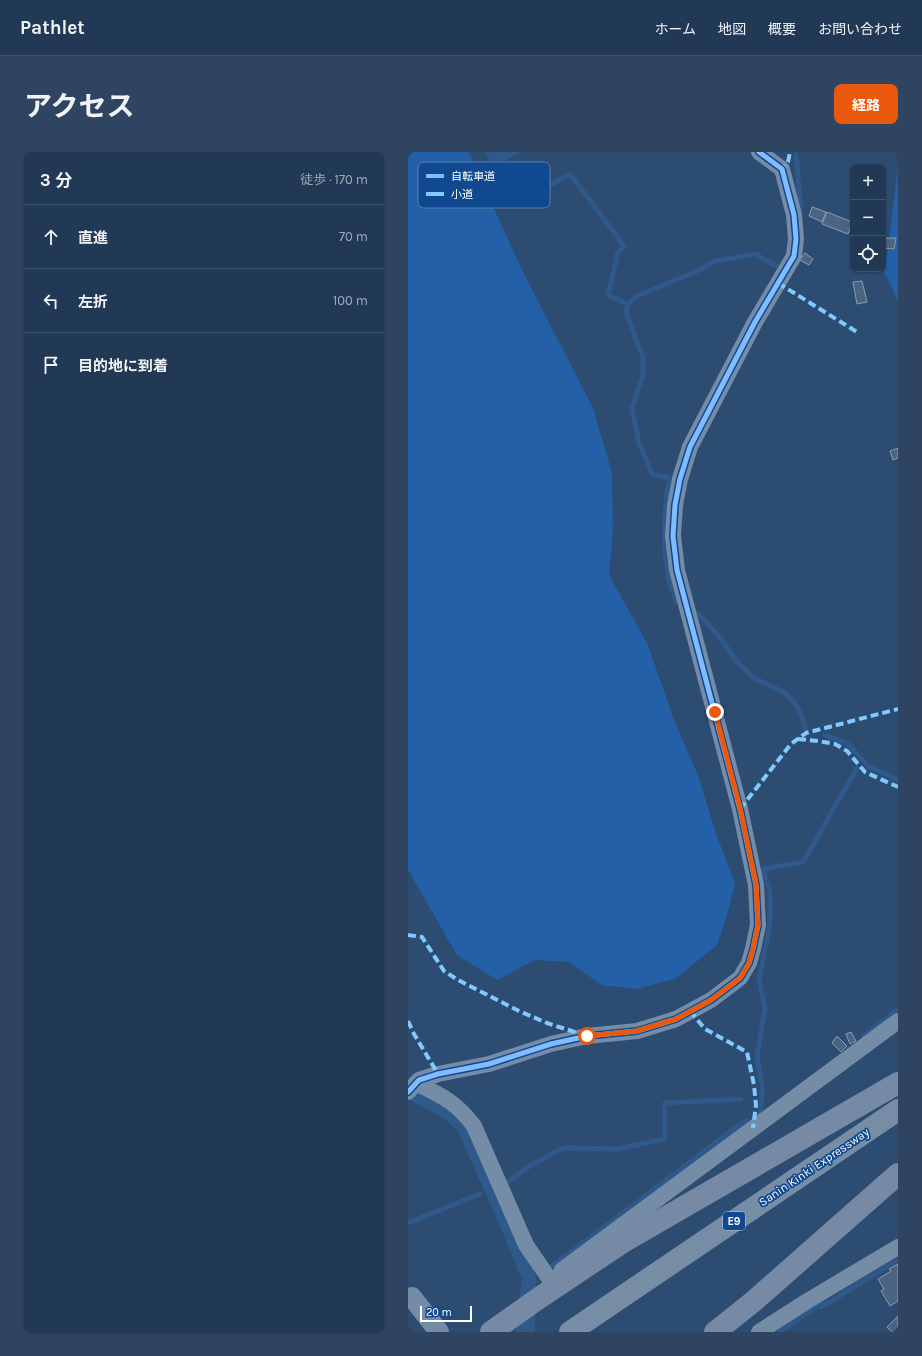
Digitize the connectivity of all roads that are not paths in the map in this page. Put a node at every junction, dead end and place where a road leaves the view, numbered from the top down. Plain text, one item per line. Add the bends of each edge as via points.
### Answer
1 (759, 152) edge
2 (898, 1021) edge
3 (898, 1083) edge
4 (412, 1087) edge
5 (898, 1110) edge
6 (898, 1122) edge
7 (898, 1174) edge
8 (898, 1248) edge
9 (547, 1293) junction
10 (409, 1295) edge
11 (439, 1332) edge
12 (491, 1332) edge
13 (570, 1332) edge
14 (594, 1332) edge
15 (715, 1332) edge
16 (759, 1332) edge

1 - 4 street via 782,169 794,215 794,256 755,322 690,447 675,505 674,536 677,570 740,808 756,884 758,925 749,963 740,978 711,1000 676,1019 636,1031 587,1036 551,1044 489,1064 438,1074 419,1080
2 - 9 street via 562,1270
3 - 9 highway via 623,1242
4 - 9 street via 446,1098 465,1114 474,1126
5 - 13 highway, Sanin Kinki Expressway / E9
6 - 14 highway, Sanin Kinki Expressway / E9
7 - 15 highway via 754,1301
8 - 16 street
9 - 12 highway
10 - 11 street

